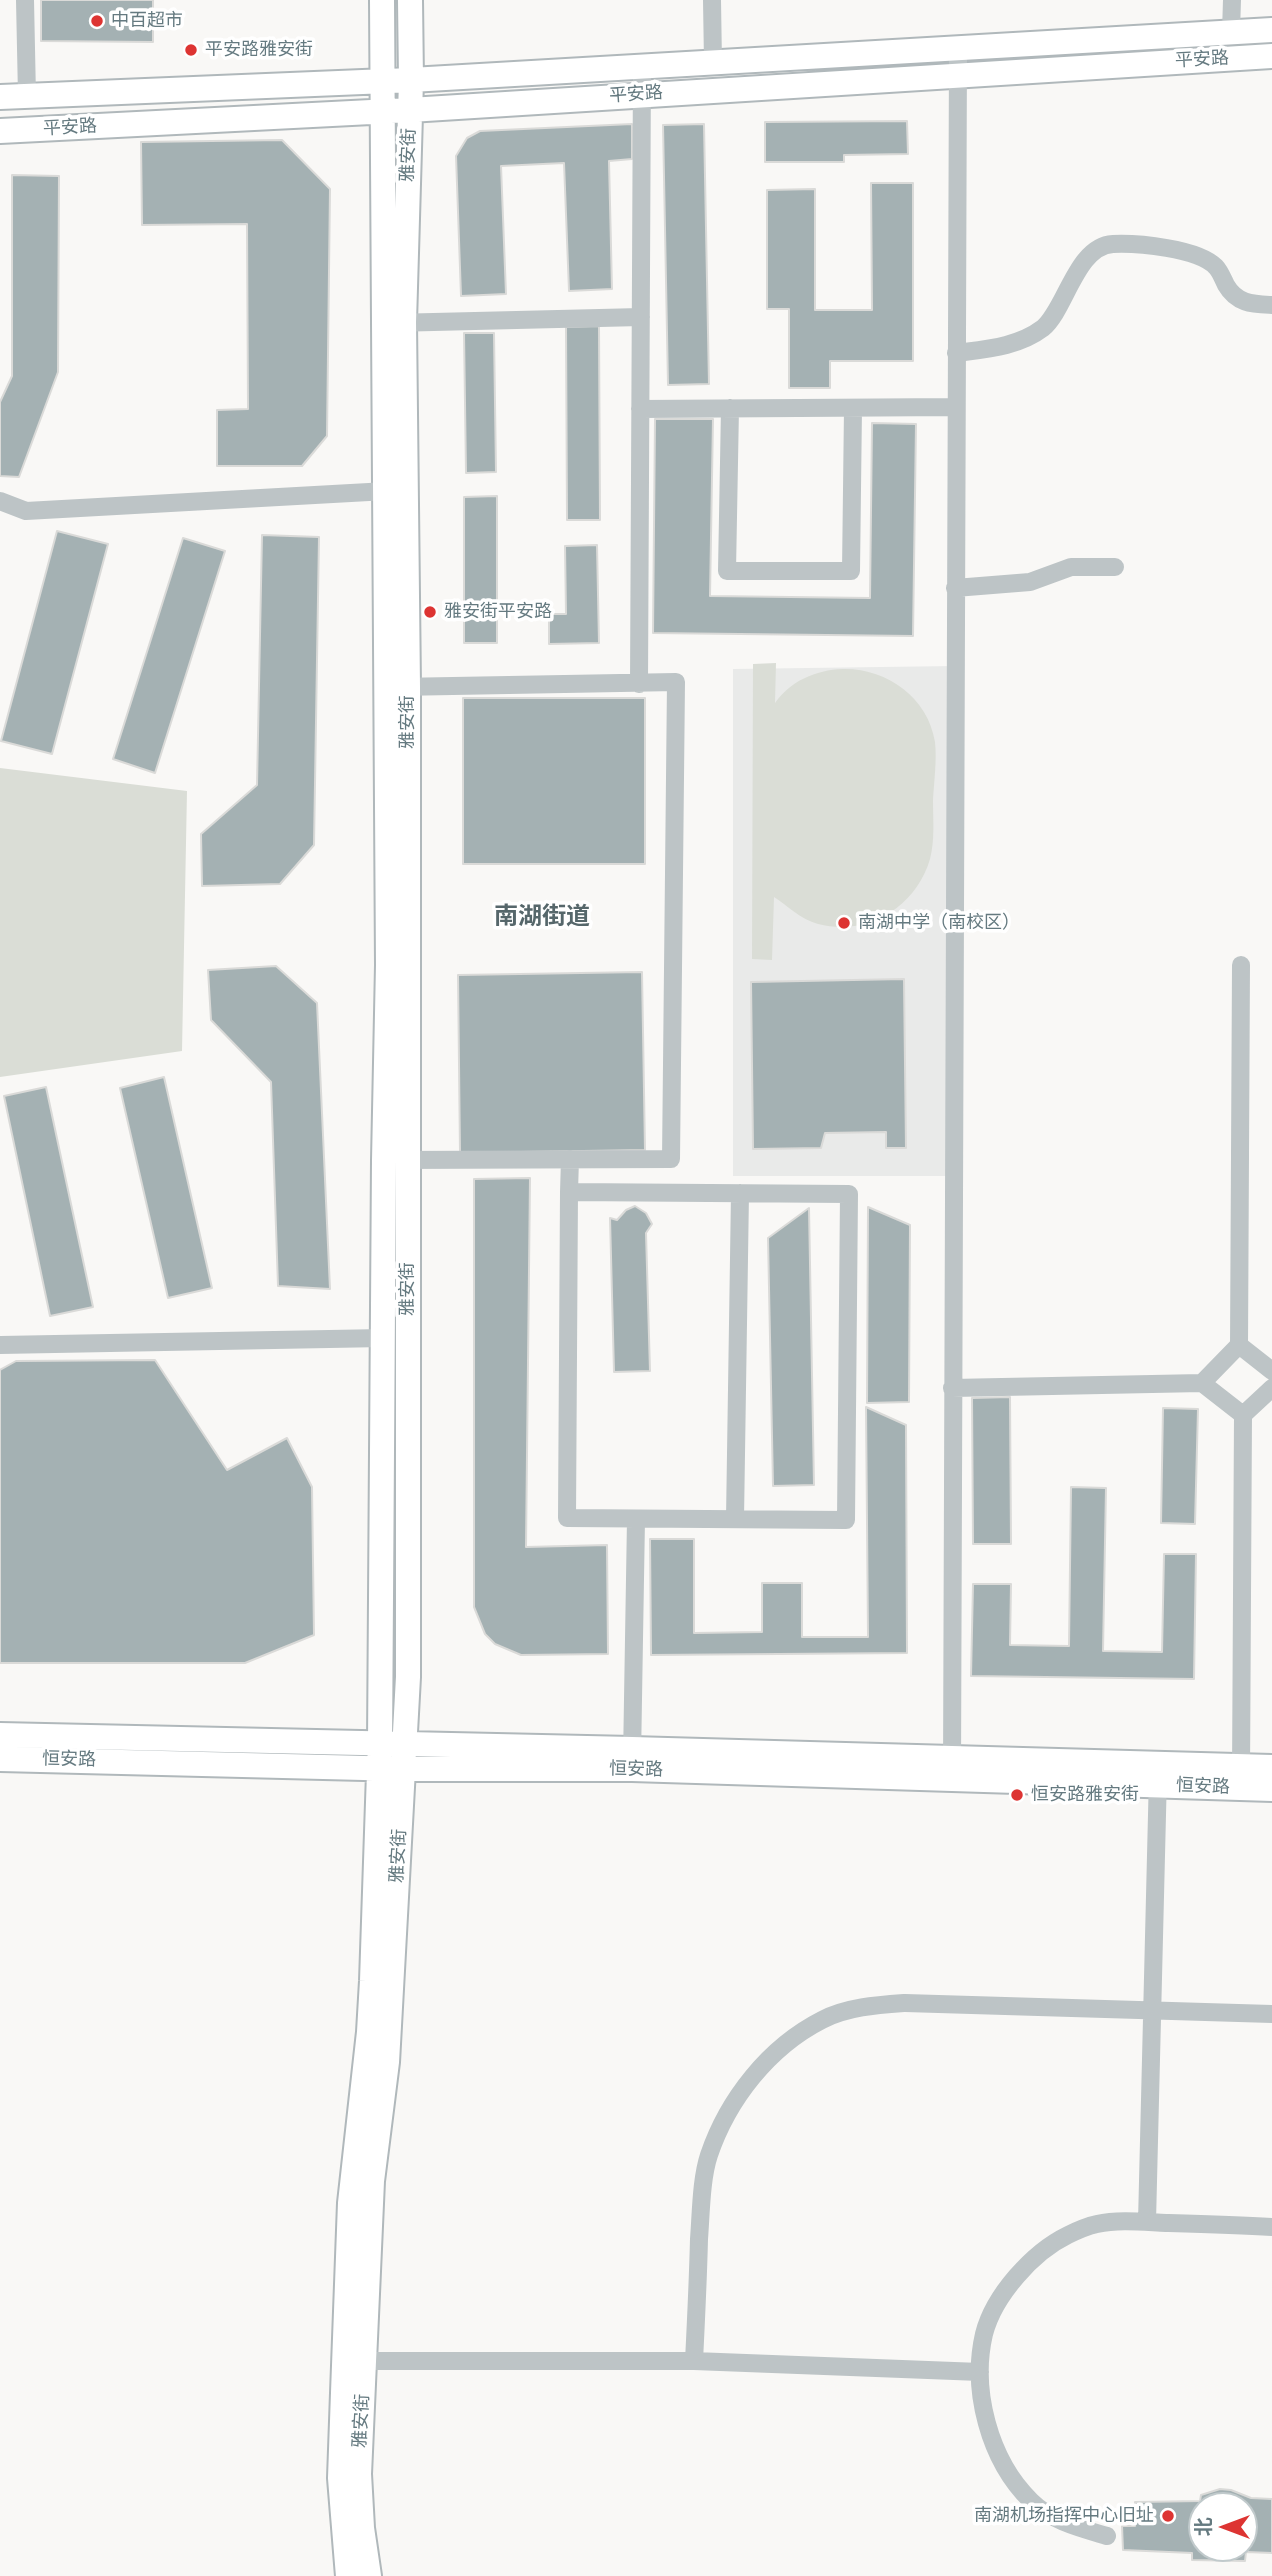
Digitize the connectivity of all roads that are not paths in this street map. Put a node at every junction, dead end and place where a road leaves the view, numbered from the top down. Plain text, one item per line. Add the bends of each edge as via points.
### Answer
1 (25, 0) edge
2 (382, 0) edge
3 (410, 0) edge
4 (712, 0) edge
5 (1232, 0) edge
6 (1272, 30) edge
7 (1231, 32) junction
8 (958, 48) junction
9 (1272, 56) edge
10 (713, 62) junction
11 (642, 66) junction
12 (957, 75) junction
13 (411, 80) junction
14 (382, 81) junction
15 (641, 95) junction
16 (27, 96) junction
17 (0, 97) edge
18 (382, 110) junction
19 (410, 110) junction
20 (0, 131) edge
21 (1272, 305) edge
22 (641, 317) junction
23 (395, 323) junction
24 (957, 353) junction
25 (956, 407) junction
26 (730, 408) junction
27 (853, 408) junction
28 (640, 409) junction
29 (387, 491) junction
30 (0, 501) edge
31 (1115, 567) dead end
32 (956, 588) junction
33 (639, 684) junction
34 (397, 687) junction
35 (1241, 965) dead end
36 (570, 1159) junction
37 (384, 1160) junction
38 (408, 1160) junction
39 (569, 1192) junction
40 (740, 1193) junction
41 (384, 1338) junction
42 (0, 1345) edge
43 (1239, 1345) junction
44 (1272, 1371) edge
45 (1202, 1383) junction
46 (952, 1388) junction
47 (1272, 1388) edge
48 (1243, 1415) junction
49 (636, 1519) junction
50 (735, 1519) junction
51 (0, 1735) edge
52 (380, 1743) junction
53 (406, 1744) junction
54 (0, 1759) edge
55 (632, 1759) junction
56 (1272, 1767) edge
57 (392, 1769) junction
58 (952, 1769) junction
59 (1158, 1775) junction
60 (1241, 1777) junction
61 (1272, 1789) edge
62 (1150, 2010) junction
63 (1272, 2014) edge
64 (1147, 2222) junction
65 (1272, 2227) edge
66 (355, 2361) junction
67 (694, 2361) junction
68 (980, 2372) junction
69 (1107, 2536) dead end
70 (348, 2576) edge
71 (369, 2576) edge

1 - 16 street
2 - 14 main road, 雅安街
3 - 13 main road, 雅安街
4 - 10 street
5 - 7 street
6 - 7 main road, 平安路
7 - 8 main road, 平安路
8 - 10 main road, 平安路
8 - 12 street
9 - 12 main road, 平安路
10 - 11 main road, 平安路
11 - 13 main road, 平安路
11 - 15 street
12 - 15 main road, 平安路
12 - 24 street
13 - 14 main road, 平安路
13 - 19 main road, 雅安街
14 - 16 main road, 平安路
14 - 18 main road, 雅安街
15 - 19 main road, 平安路
15 - 22 street
16 - 17 main road, 平安路
18 - 19 main road, 平安路
18 - 20 main road, 平安路
18 - 23 main road, 雅安街
19 - 23 main road, 雅安街
21 - 24 street via 1248,304 1237,298 1217,267 1205,259 1155,247 1109,244 1082,266 1052,319 1042,328 1012,344
22 - 23 street
22 - 28 street
23 - 29 main road, 雅安街
23 - 34 main road, 雅安街
24 - 25 street
25 - 27 street
25 - 32 street
26 - 27 street
26 - 27 street via 727,571 851,571
26 - 28 street
28 - 33 street
29 - 30 street via 26,511
29 - 34 main road, 雅安街
31 - 32 street via 1071,567 1030,582
32 - 46 street
33 - 34 street
33 - 36 street via 676,682 671,1159
34 - 37 main road, 雅安街
34 - 38 main road, 雅安街
35 - 43 street
36 - 38 street
36 - 39 street
37 - 38 street
37 - 41 main road, 雅安街
38 - 53 main road, 雅安街
39 - 40 street
39 - 49 street via 567,1518
40 - 50 street
40 - 50 street via 849,1194 846,1520
41 - 42 street
41 - 52 main road, 雅安街
43 - 44 street
43 - 45 street
45 - 46 street
45 - 48 street
46 - 58 street
47 - 48 street
48 - 60 street
49 - 50 street
49 - 55 street
51 - 52 main road, 恒安路
52 - 53 main road, 恒安路
52 - 57 main road, 雅安街
53 - 55 main road, 恒安路
53 - 57 main road, 雅安街
54 - 57 main road, 恒安路
55 - 57 main road, 恒安路
55 - 58 main road, 恒安路
56 - 60 main road, 恒安路
57 - 66 main road, 雅安街 via 350,2203
58 - 59 main road, 恒安路
59 - 60 main road, 恒安路
59 - 62 street
60 - 61 main road, 恒安路
62 - 63 street
62 - 64 street
62 - 67 street via 905,2003 861,2007 823,2019 783,2045 755,2072 708,2156
64 - 65 street
64 - 68 street via 1097,2224 1066,2236 1031,2259 1000,2299 985,2333
66 - 67 street
66 - 70 main road, 雅安街 via 340,2478
66 - 71 main road, 雅安街 via 360,2493
67 - 68 street
68 - 69 street via 990,2434 1007,2471 1031,2502 1065,2524

